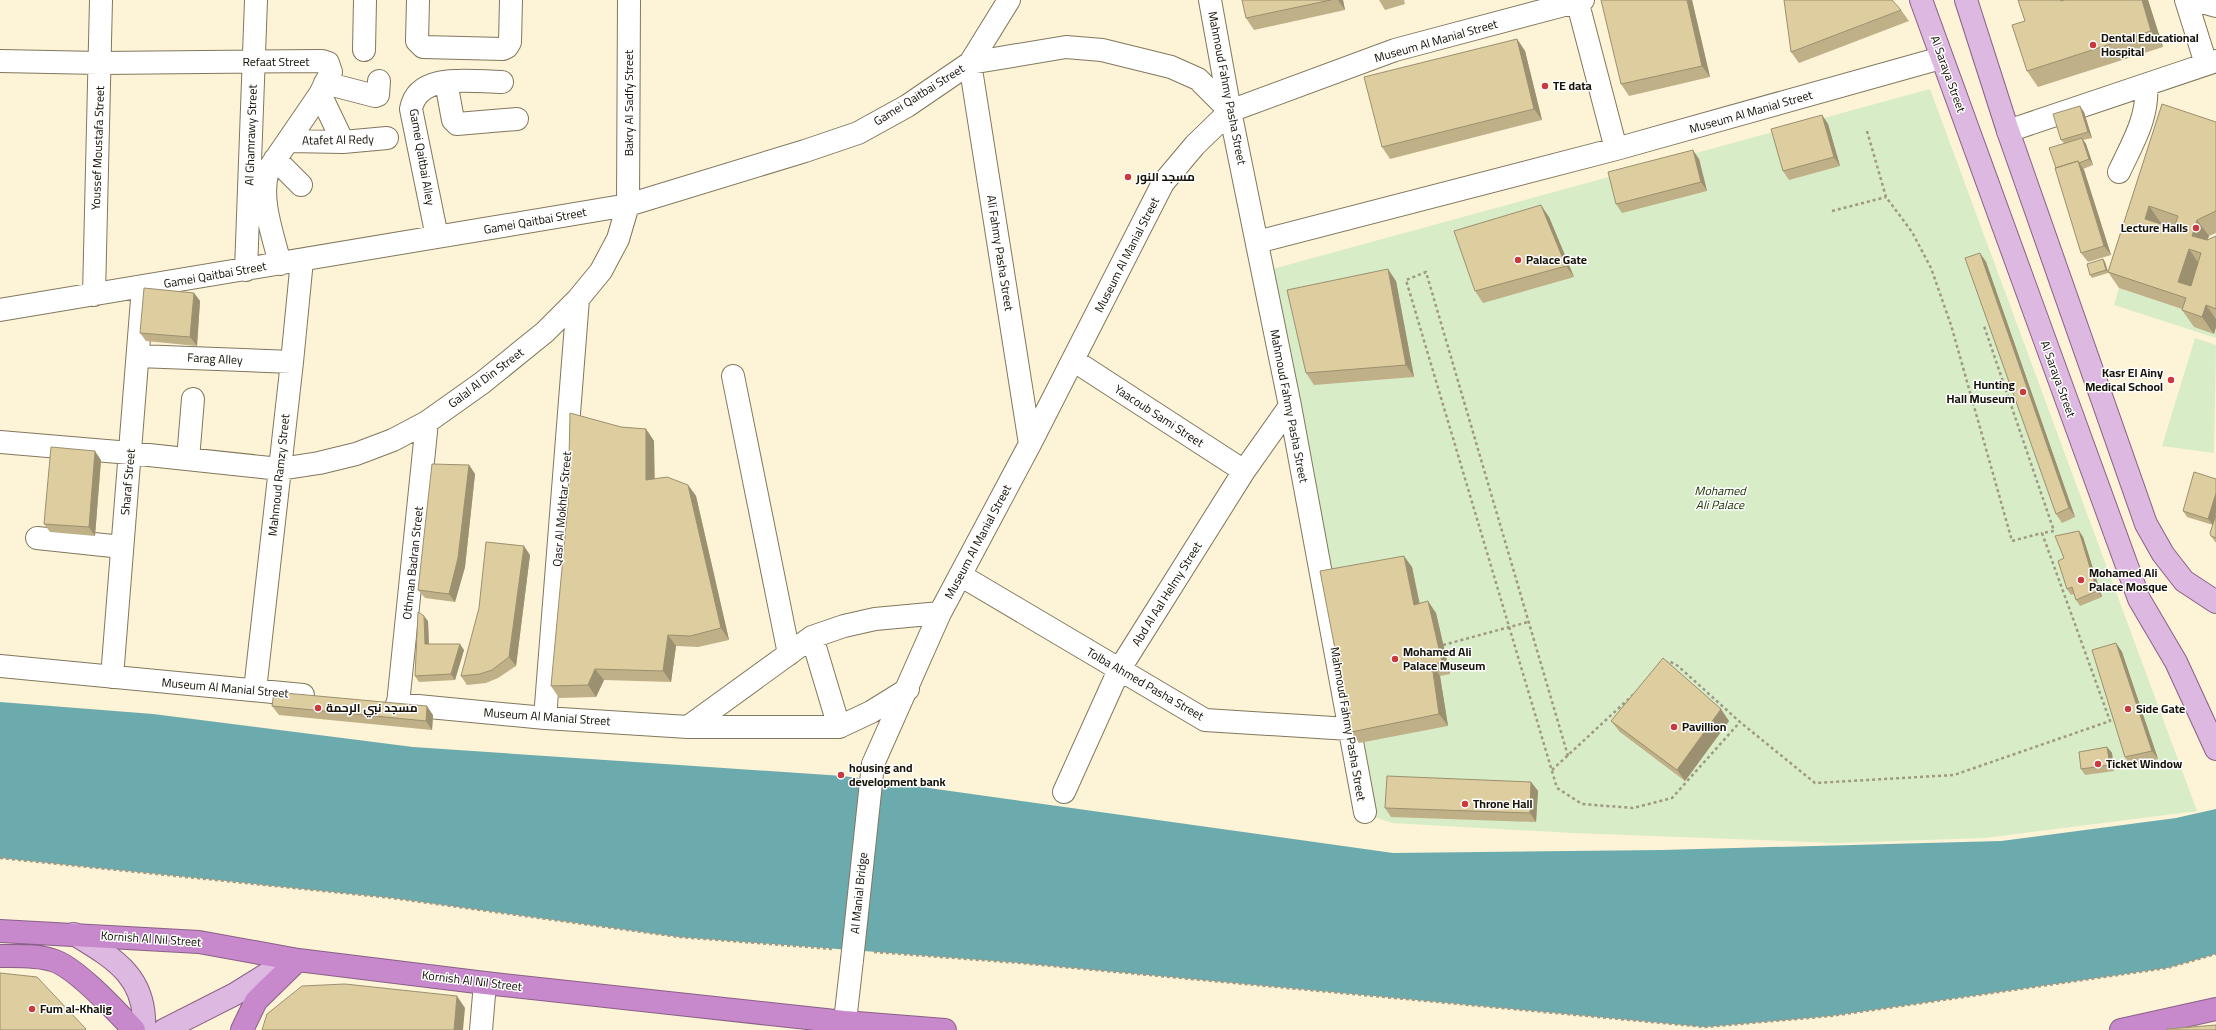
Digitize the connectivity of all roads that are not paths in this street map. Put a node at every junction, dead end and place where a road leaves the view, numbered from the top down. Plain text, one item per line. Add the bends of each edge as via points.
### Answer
1 (101, 0) edge
2 (256, 0) edge
3 (364, 0) edge
4 (418, 0) edge
5 (511, 0) edge
6 (629, 0) edge
7 (1009, 0) edge
8 (1210, 0) edge
9 (1579, 0) edge
10 (1921, 0) edge
11 (1966, 0) edge
12 (2186, 0) edge
13 (2195, 0) edge
14 (2216, 6) edge
15 (364, 50) dead end
16 (1941, 58) junction
17 (0, 61) edge
18 (254, 62) junction
19 (100, 63) junction
20 (970, 63) junction
21 (2211, 63) edge
22 (379, 82) dead end
23 (446, 82) junction
24 (502, 82) dead end
25 (2146, 85) junction
26 (322, 89) junction
27 (1230, 111) junction
28 (517, 119) dead end
29 (2008, 131) junction
30 (387, 138) dead end
31 (289, 141) junction
32 (343, 142) junction
33 (1616, 149) junction
34 (275, 159) junction
35 (2120, 172) dead end
36 (302, 185) dead end
37 (628, 205) junction
38 (438, 237) junction
39 (1257, 242) junction
40 (302, 260) junction
41 (280, 264) junction
42 (246, 270) junction
43 (143, 287) junction
44 (94, 295) junction
45 (578, 299) junction
46 (0, 310) edge
47 (138, 356) junction
48 (1073, 360) junction
49 (292, 362) junction
50 (733, 376) dead end
51 (193, 398) dead end
52 (1290, 406) junction
53 (427, 422) junction
54 (0, 442) edge
55 (1030, 444) junction
56 (130, 453) junction
57 (188, 459) junction
58 (280, 469) junction
59 (1244, 472) junction
60 (38, 538) dead end
61 (122, 547) junction
62 (960, 575) junction
63 (2216, 602) edge
64 (940, 613) junction
65 (812, 638) junction
66 (789, 654) junction
67 (0, 666) edge
68 (1119, 670) junction
69 (112, 677) junction
70 (908, 689) junction
71 (255, 690) junction
72 (324, 697) edge
73 (388, 703) joint
74 (545, 718) junction
75 (2210, 718) edge
76 (688, 727) junction
77 (839, 727) junction
78 (1350, 729) junction
79 (2216, 749) edge
80 (873, 764) joint
81 (1064, 792) dead end
82 (1365, 812) dead end
83 (0, 931) edge
84 (74, 934) junction
85 (0, 956) edge
86 (295, 960) junction
87 (486, 984) junction
88 (2216, 1009) edge
89 (844, 1026) edge
90 (2134, 1029) edge
91 (134, 1030) edge
92 (144, 1030) edge
93 (164, 1030) edge
94 (242, 1030) edge
95 (481, 1030) edge
96 (945, 1030) edge

1 - 19 street, Youssef Moustafa Street
2 - 18 street, Al Ghamrawy Street
3 - 15 street
4 - 5 street via 420,46 502,49 510,42
6 - 37 street, Bakry Al Sadfy Street
7 - 20 street, Gamei Qaitbai Street
8 - 27 street, Mahmoud Fahmy Pasha Street
9 - 27 street, Museum Al Manial Street via 1395,50
9 - 33 street
10 - 16 main road, Al Saraya Street
11 - 29 main road
12 - 21 street
13 - 14 street
16 - 33 street, Museum Al Manial Street
16 - 75 main road, Al Saraya Street via 2140,599
17 - 19 street, Refaat Street
18 - 19 street, Refaat Street
18 - 26 street, Refaat Street via 325,62 332,68
18 - 42 street, Al Ghamrawy Street
19 - 44 street, Youssef Moustafa Street
20 - 27 street via 1066,47 1102,50 1171,67 1198,78
20 - 37 street, Gamei Qaitbai Street via 907,106 858,133
20 - 55 street, Ali Fahmy Pasha Street
21 - 25 street
22 - 26 street via 378,95 375,96
23 - 24 street, Gamei Qaitbai Alley
23 - 28 street via 453,120 457,124
23 - 38 street, Gamei Qaitbai Alley via 422,89 416,94 411,109
25 - 29 street
25 - 35 street via 2147,107 2144,118
26 - 31 street, Refaat Street
26 - 32 street
27 - 39 street, Mahmoud Fahmy Pasha Street
27 - 48 street, Museum Al Manial Street via 1195,145 1163,183
29 - 63 main road via 2146,524 2162,554 2184,581
30 - 32 street, Atafet Al Redy
31 - 32 street, Atafet Al Redy
31 - 34 street, Refaat Street
33 - 39 street, Museum Al Manial Street
34 - 36 street
34 - 41 street, Refaat Street via 264,183 265,199
37 - 38 street, Gamei Qaitbai Street
37 - 45 street, Galal Al Din Street via 618,239 601,271
38 - 40 street, Gamei Qaitbai Street
39 - 52 street, Mahmoud Fahmy Pasha Street
40 - 41 street, Gamei Qaitbai Street
40 - 49 street, Mahmoud Ramzy Street
41 - 42 street, Gamei Qaitbai Street
42 - 43 street, Gamei Qaitbai Street
43 - 44 street, Gamei Qaitbai Street
43 - 47 street, Sharaf Street
44 - 46 street, Gamei Qaitbai Street
45 - 53 street, Galal Al Din Street via 545,332 488,379
45 - 74 street, Qasr Al Mokhtar Street
47 - 49 street, Farag Alley
47 - 56 street, Sharaf Street
48 - 55 street, Museum Al Manial Street
48 - 59 street, Yaacoub Sami Street
49 - 58 street, Mahmoud Ramzy Street
50 - 66 street
51 - 57 street
52 - 59 street, Abd Al Aal Helmy Street
52 - 78 street, Mahmoud Fahmy Pasha Street
53 - 58 street, Galal Al Din Street via 393,440 356,454
53 - 73 street, Othman Badran Street
54 - 56 street, Galal Al Din Street
55 - 62 street, Museum Al Manial Street
56 - 57 street, Galal Al Din Street
56 - 61 street, Sharaf Street
57 - 58 street, Galal Al Din Street
58 - 71 street, Mahmoud Ramzy Street
59 - 68 street, Abd Al Aal Helmy Street
60 - 61 street
61 - 69 street, Sharaf Street
62 - 64 street, Museum Al Manial Street
62 - 68 street, Tolba Ahmed Pasha Street
64 - 65 street, Museum Al Manial Street via 876,619 844,626
64 - 70 street, Museum Al Manial Street
65 - 66 street, Museum Al Manial Street
65 - 77 street
66 - 76 street, Museum Al Manial Street
67 - 69 street, Museum Al Manial Street
68 - 78 street, Tolba Ahmed Pasha Street via 1205,720
68 - 81 street, Abd Al Aal Helmy Street
69 - 71 street, Museum Al Manial Street
70 - 77 street, Museum Al Manial Street via 871,712
70 - 80 street, Museum Al Manial Street
71 - 72 street, Museum Al Manial Street
73 - 74 street, Museum Al Manial Street
74 - 76 street, Museum Al Manial Street
75 - 79 main road, Al Saraya Street
76 - 77 street, Museum Al Manial Street
78 - 82 street, Mahmoud Fahmy Pasha Street
80 - 89 street, Al Manial Bridge, bridge
83 - 84 highway, Kornish Al Nil Street
84 - 86 highway, Kornish Al Nil Street via 199,942
84 - 92 main road via 102,951 131,978 143,1001
85 - 91 highway via 54,960 89,985
86 - 87 highway, Kornish Al Nil Street
86 - 93 main road
86 - 94 highway via 256,1001
87 - 89 highway, Kornish Al Nil Street
87 - 95 street
88 - 90 highway
89 - 96 highway, Kornish Al Nil Street

